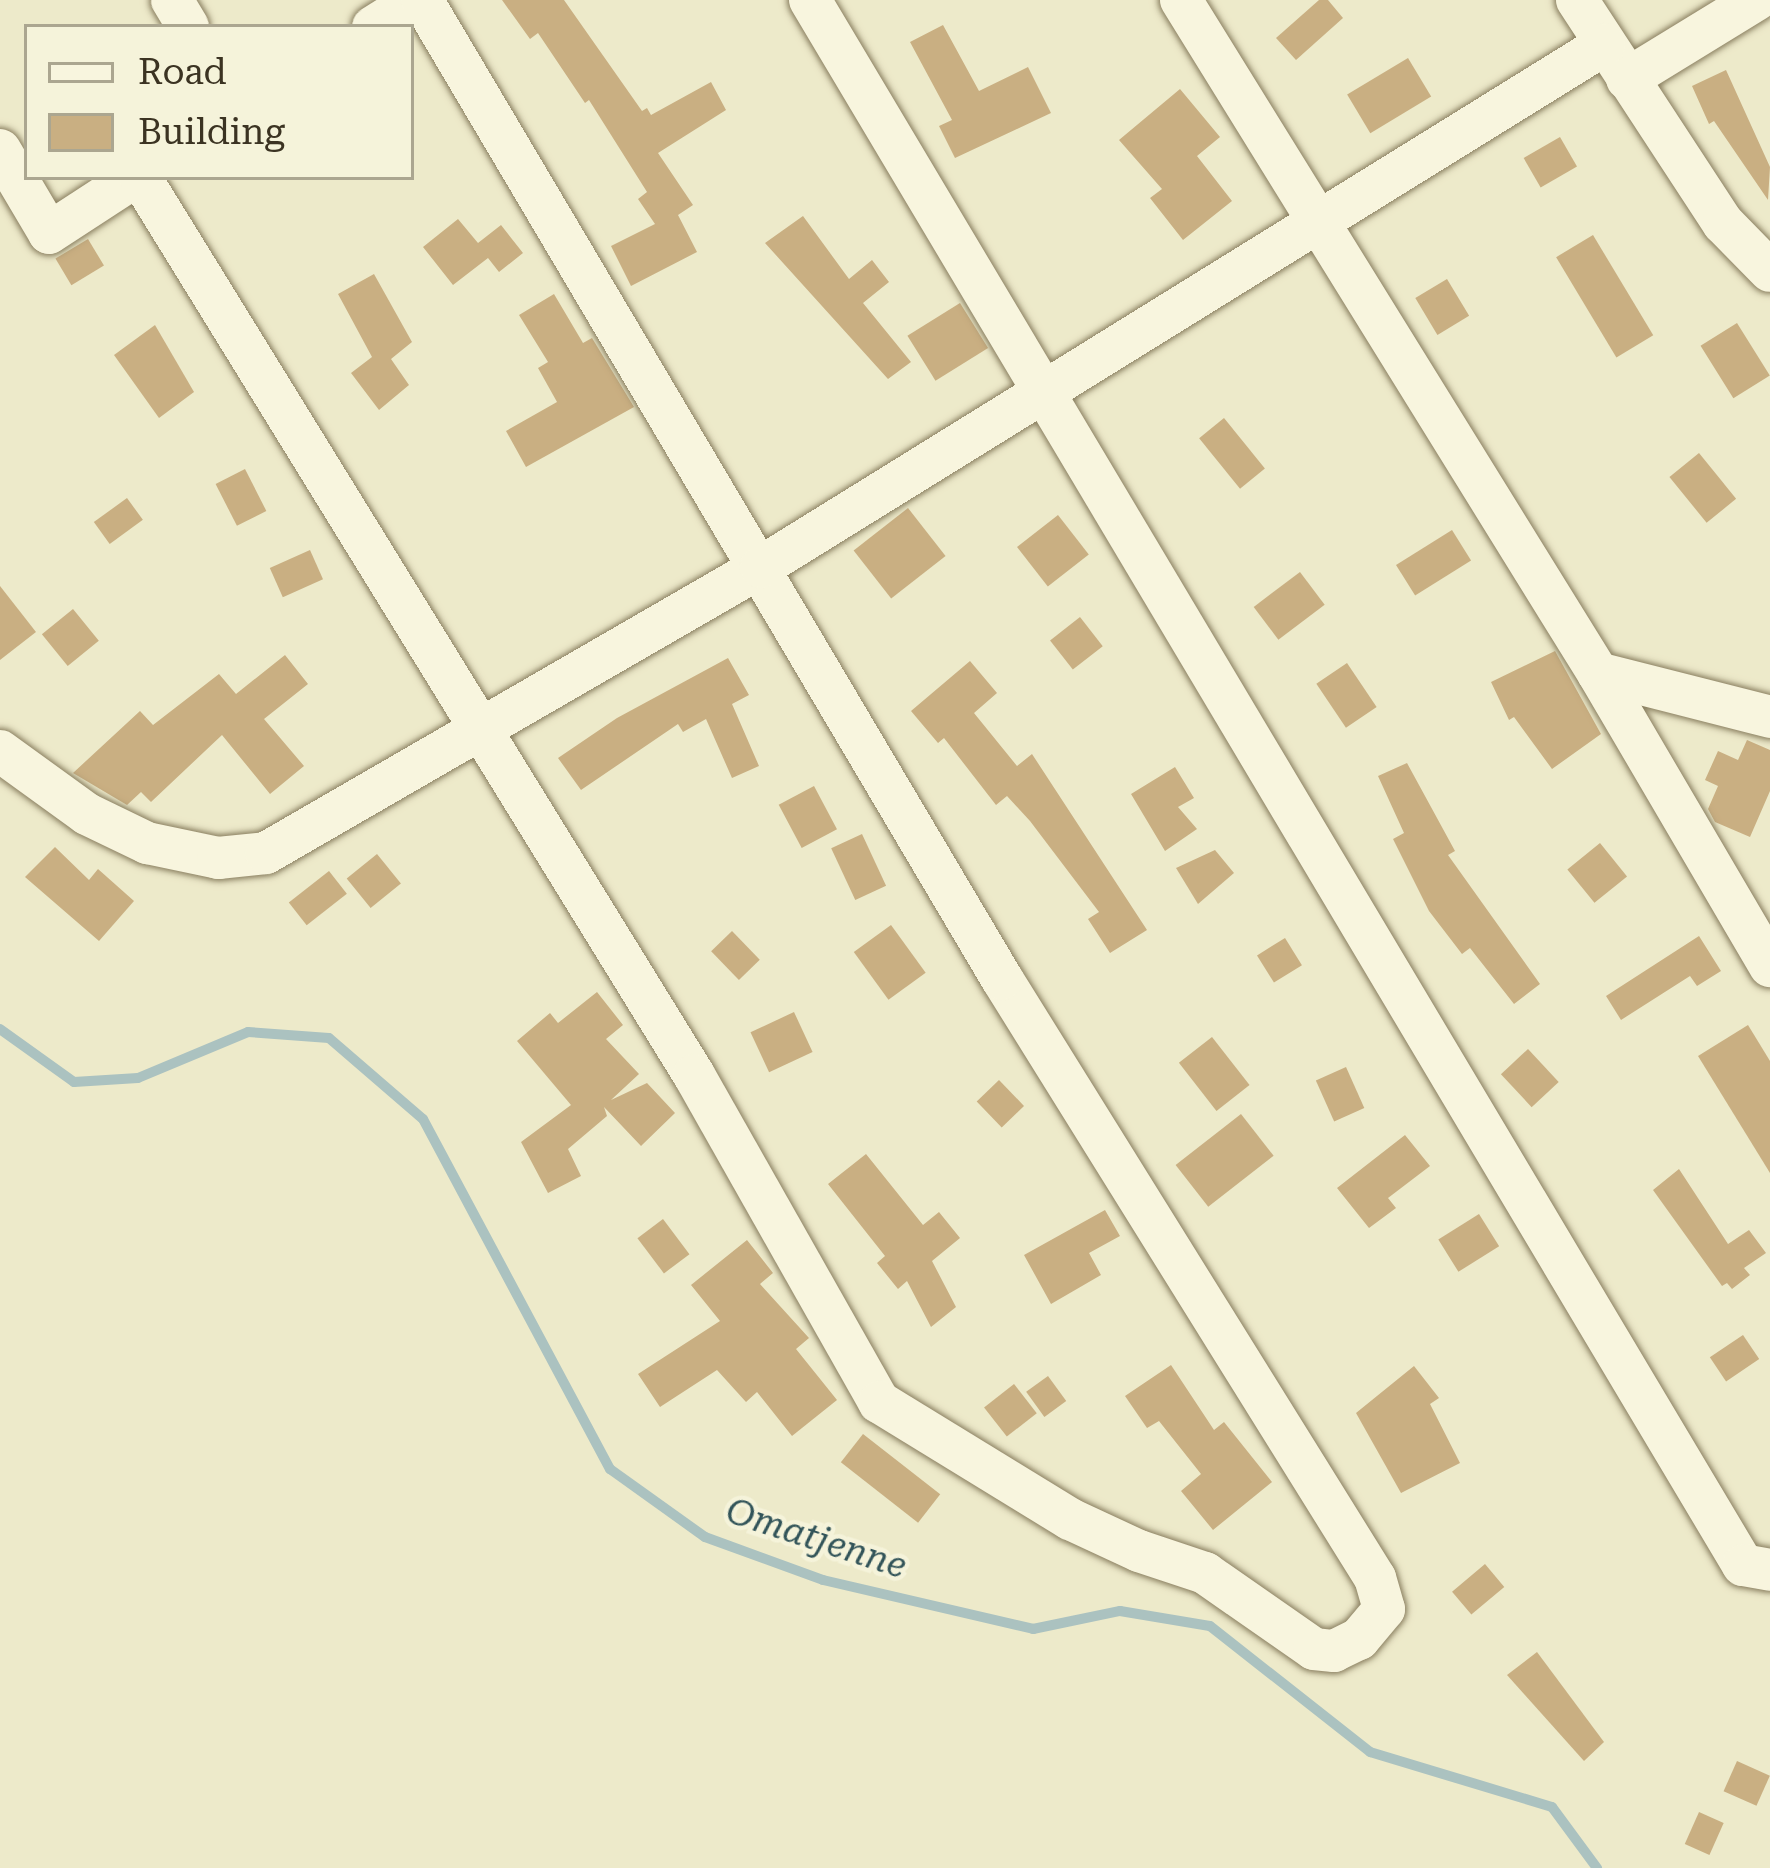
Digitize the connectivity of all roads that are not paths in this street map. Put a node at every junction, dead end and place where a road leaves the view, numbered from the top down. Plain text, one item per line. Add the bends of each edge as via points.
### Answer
1 (419, 0) edge
2 (810, 0) edge
3 (1181, 0) edge
4 (1577, 0) edge
5 (1756, 0) edge
6 (379, 24) edge
7 (1615, 62) junction
8 (0, 150) edge
9 (133, 180) edge
10 (140, 180) edge
11 (1316, 224) junction
12 (1770, 271) edge
13 (1041, 393) junction
14 (761, 567) junction
15 (1598, 673) junction
16 (1770, 716) edge
17 (478, 732) junction
18 (0, 751) edge
19 (1770, 966) edge
20 (1770, 1570) edge

1 - 6 street
1 - 14 street
2 - 13 street
3 - 11 street
4 - 7 street
5 - 7 street
7 - 11 street
7 - 12 street via 1723,223
8 - 9 street via 49,233
10 - 17 street
11 - 13 street
11 - 15 street
13 - 14 street
13 - 20 street via 1743,1565
14 - 17 street
14 - 17 street via 1002,979 1375,1578 1384,1609 1359,1639 1334,1651 1314,1649 1205,1573 1070,1520 879,1402 694,1075
15 - 16 street
15 - 19 street
17 - 18 street via 266,853 243,858 184,855 147,843 87,814

